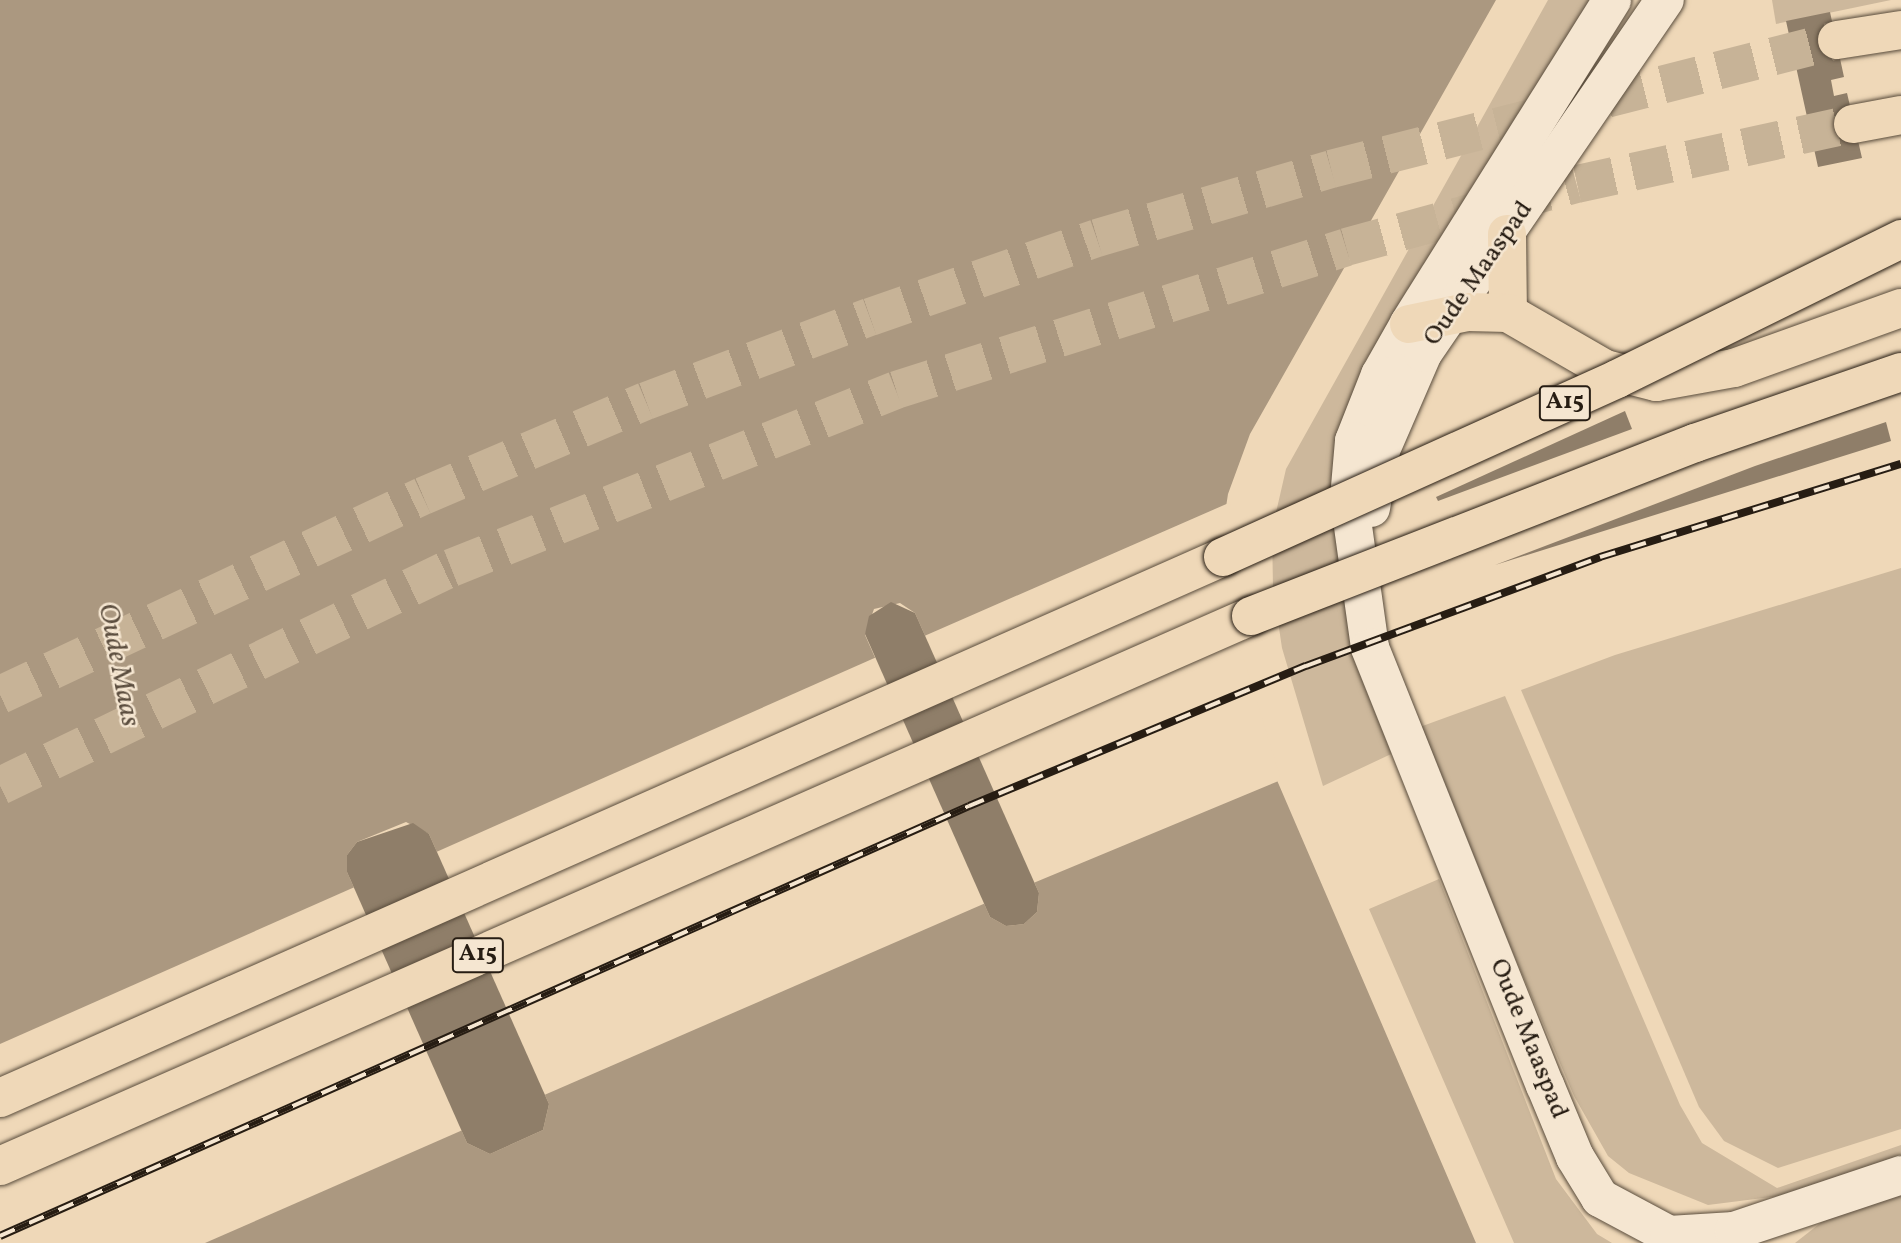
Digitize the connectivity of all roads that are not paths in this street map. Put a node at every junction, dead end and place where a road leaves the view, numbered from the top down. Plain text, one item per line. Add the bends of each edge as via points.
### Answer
1 (1612, 0) edge
2 (1665, 0) edge
3 (1901, 30) edge
4 (1837, 40) tunnel mouth
5 (1901, 115) edge
6 (1853, 124) tunnel mouth
7 (1535, 126) junction
8 (1569, 147) junction
9 (1507, 234) junction
10 (1901, 239) edge
11 (1901, 307) edge
12 (1508, 313) junction
13 (1450, 315) junction
14 (1409, 324) junction
15 (1901, 372) edge
16 (1362, 576) junction
17 (0, 1098) edge
18 (0, 1166) edge
19 (1901, 1175) edge
20 (1763, 1233) edge

1 - 7 street, Oude Maaspad
2 - 8 street, Oude Maaspad
3 - 4 highway
5 - 6 highway
7 - 8 street
7 - 14 street, Oude Maaspad
8 - 9 street, Oude Maaspad
9 - 12 highway
9 - 13 street, Oude Maaspad
10 - 17 highway, A15, bridge via 1499,434
11 - 12 highway, A15 via 1734,369 1656,382 1594,364
12 - 13 highway
13 - 14 highway
13 - 16 street, Oude Maaspad via 1423,353 1381,450
14 - 16 street, Oude Maaspad via 1380,375 1354,441 1349,498
15 - 18 highway, A15, bridge via 1670,452 1251,616
16 - 20 street, Oude Maaspad via 1370,648 1402,738 1600,1198 1669,1235
19 - 20 street, Oude Maaspad

